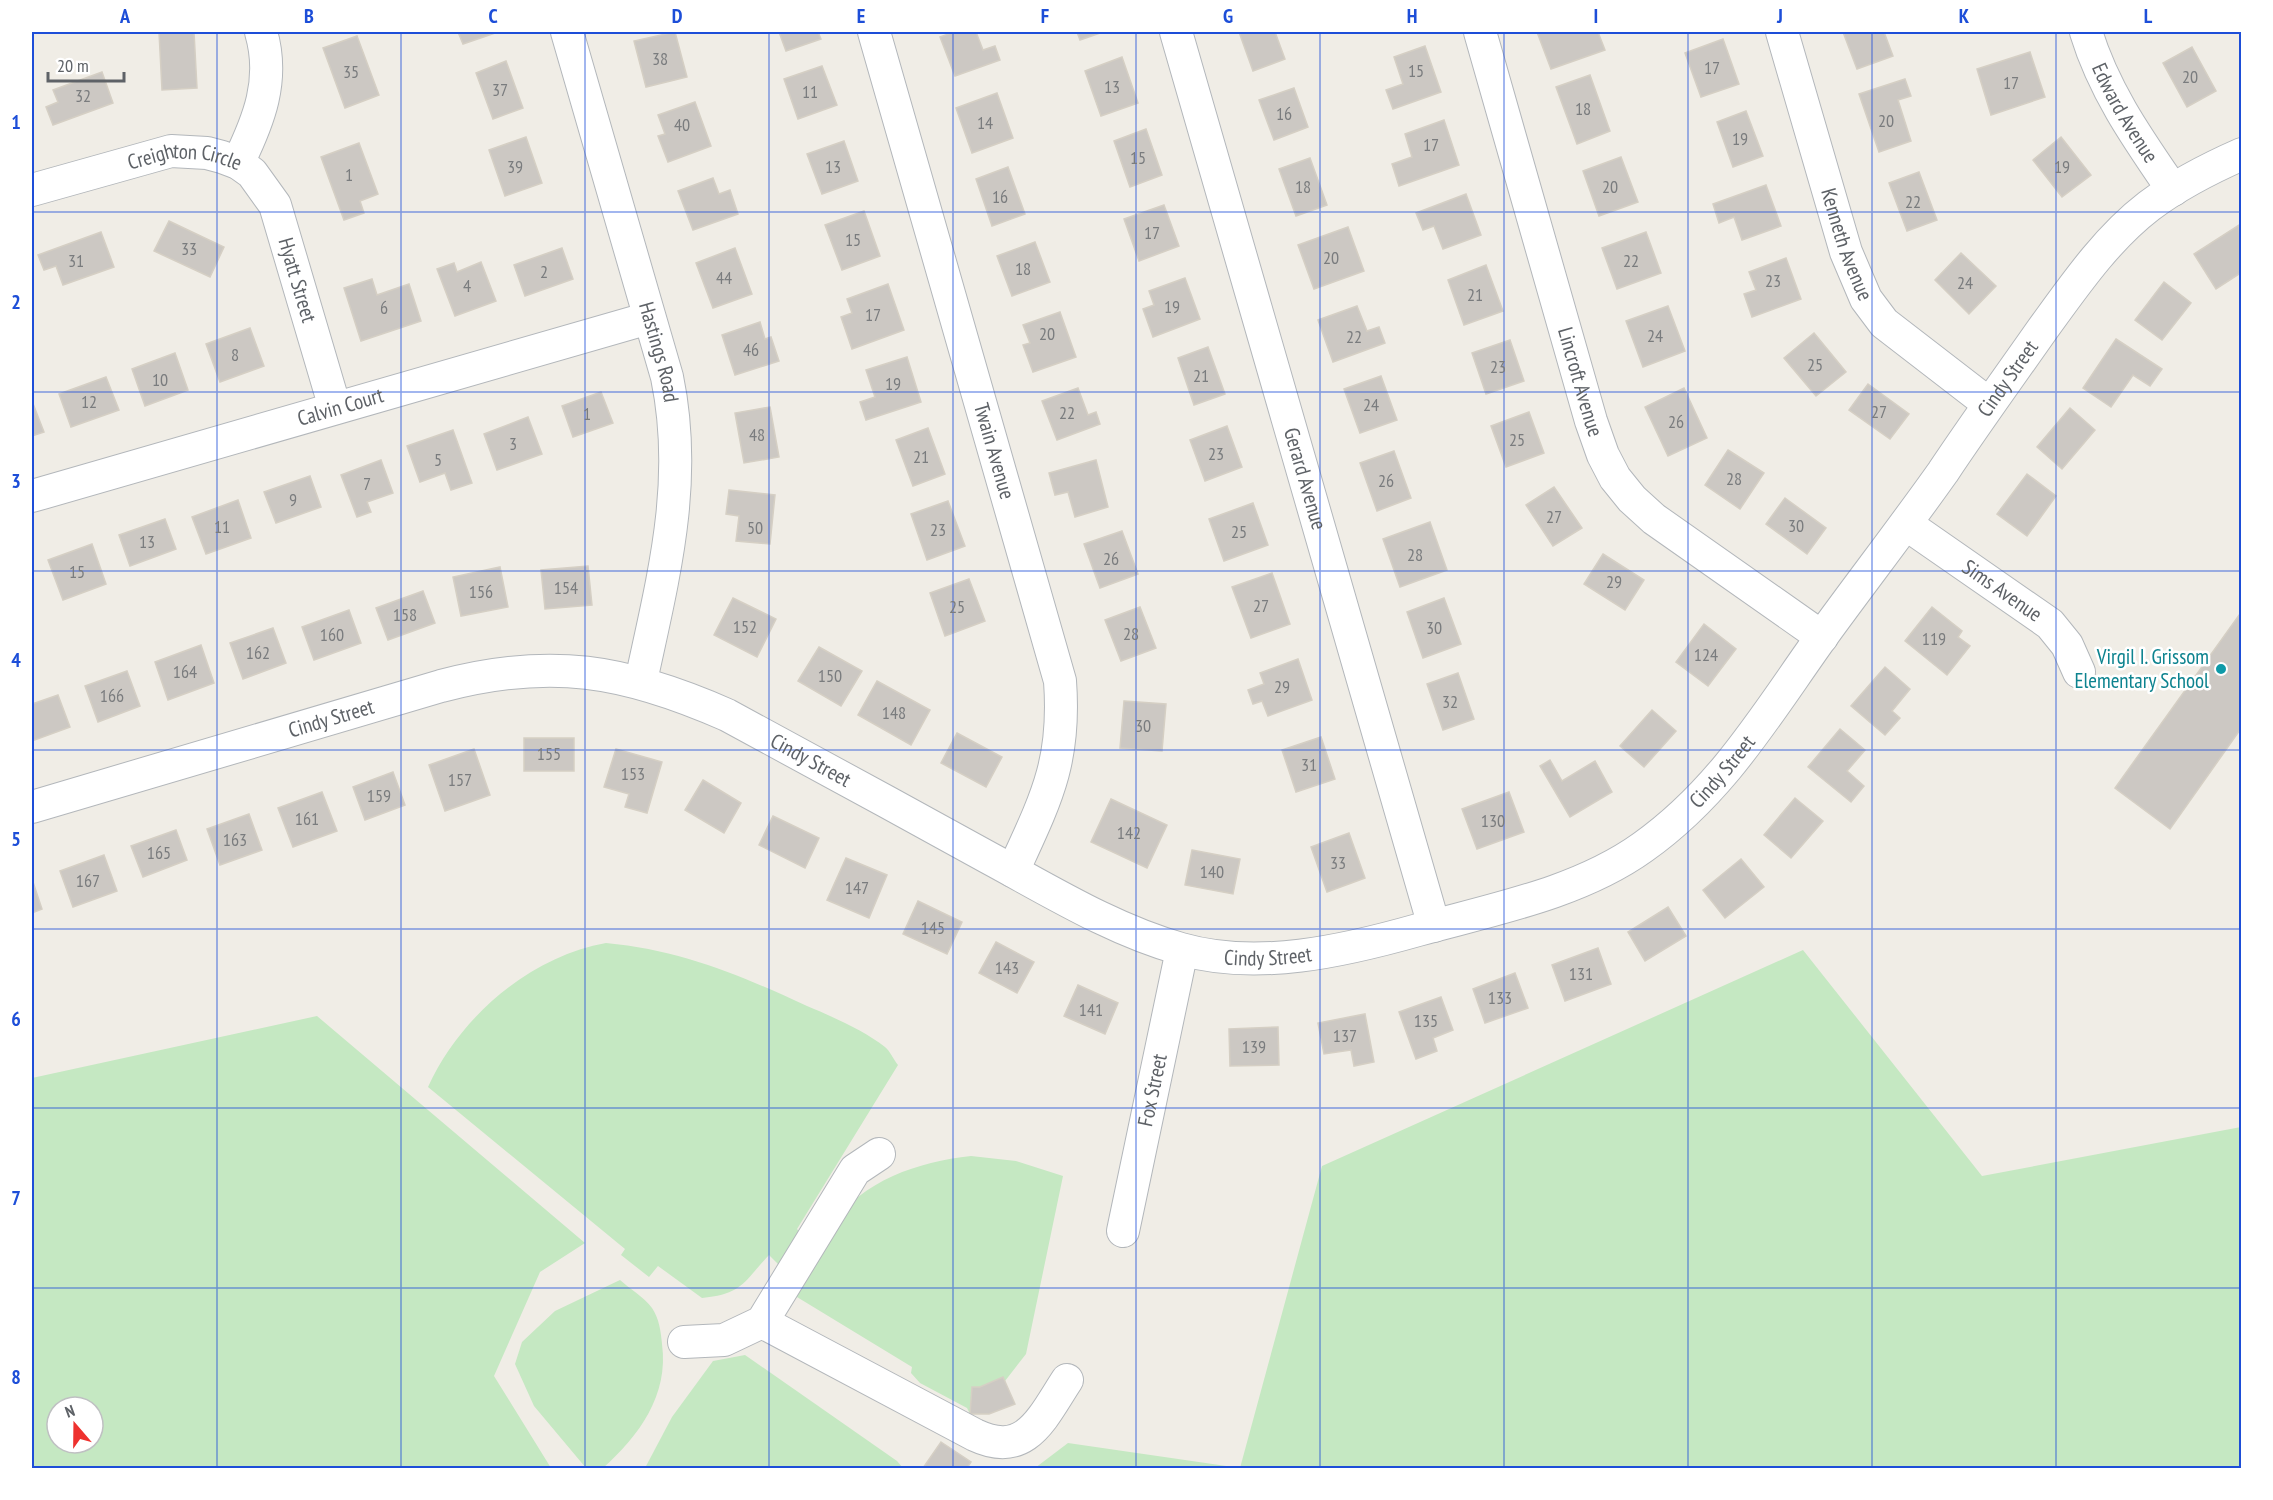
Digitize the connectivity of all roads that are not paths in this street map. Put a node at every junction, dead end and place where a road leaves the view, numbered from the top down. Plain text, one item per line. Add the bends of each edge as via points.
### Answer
1 (261, 32) edge
2 (567, 32) edge
3 (874, 32) edge
4 (1176, 32) edge
5 (1480, 32) edge
6 (1782, 32) edge
7 (2086, 32) edge
8 (2241, 154) edge
9 (238, 163) junction
10 (32, 190) edge
11 (2173, 190) junction
12 (649, 318) junction
13 (1989, 404) junction
14 (335, 408) junction
15 (32, 496) edge
16 (1906, 524) junction
17 (1822, 637) junction
18 (2079, 672) dead end
19 (641, 681) junction
20 (32, 807) edge
21 (1013, 871) junction
22 (1434, 926) junction
23 (1182, 950) junction
24 (879, 1154) dead end
25 (1123, 1231) dead end
26 (762, 1322) junction
27 (684, 1342) dead end
28 (1067, 1380) dead end

1 - 9 street, Creighton Circle via 267,67 266,91 260,115
2 - 12 street, Hastings Road
3 - 21 street, Twain Avenue via 1060,681 1062,717 1055,772
4 - 22 street, Gerard Avenue
5 - 17 street, Lincroft Avenue via 1591,421 1602,455 1615,478 1654,519
6 - 13 street, Kenneth Avenue via 1846,252 1866,299 1884,323
7 - 11 street, Edward Avenue via 2109,92
8 - 11 street, Cindy Street
9 - 10 street, Creighton Circle via 207,153 171,151
9 - 14 street, Hyatt Street via 252,173 274,205
11 - 13 street, Cindy Street via 2146,208 2076,283
12 - 14 street, Calvin Court
12 - 19 street, Hastings Road via 674,413 676,500
13 - 16 street, Cindy Street
14 - 15 street, Calvin Court
16 - 17 street, Cindy Street
16 - 18 street, Sims Avenue via 2050,624 2067,645
17 - 22 street, Cindy Street via 1735,761 1681,818 1641,849 1583,880
19 - 20 street, Cindy Street via 606,674 543,670 473,678
19 - 21 street, Cindy Street via 727,715
21 - 23 street, Cindy Street via 1084,909
22 - 23 street, Cindy Street via 1314,953 1234,957
23 - 25 street, Fox Street
24 - 26 street via 855,1170
26 - 27 street via 724,1340
26 - 28 street via 975,1435 1000,1444 1013,1442 1032,1429

